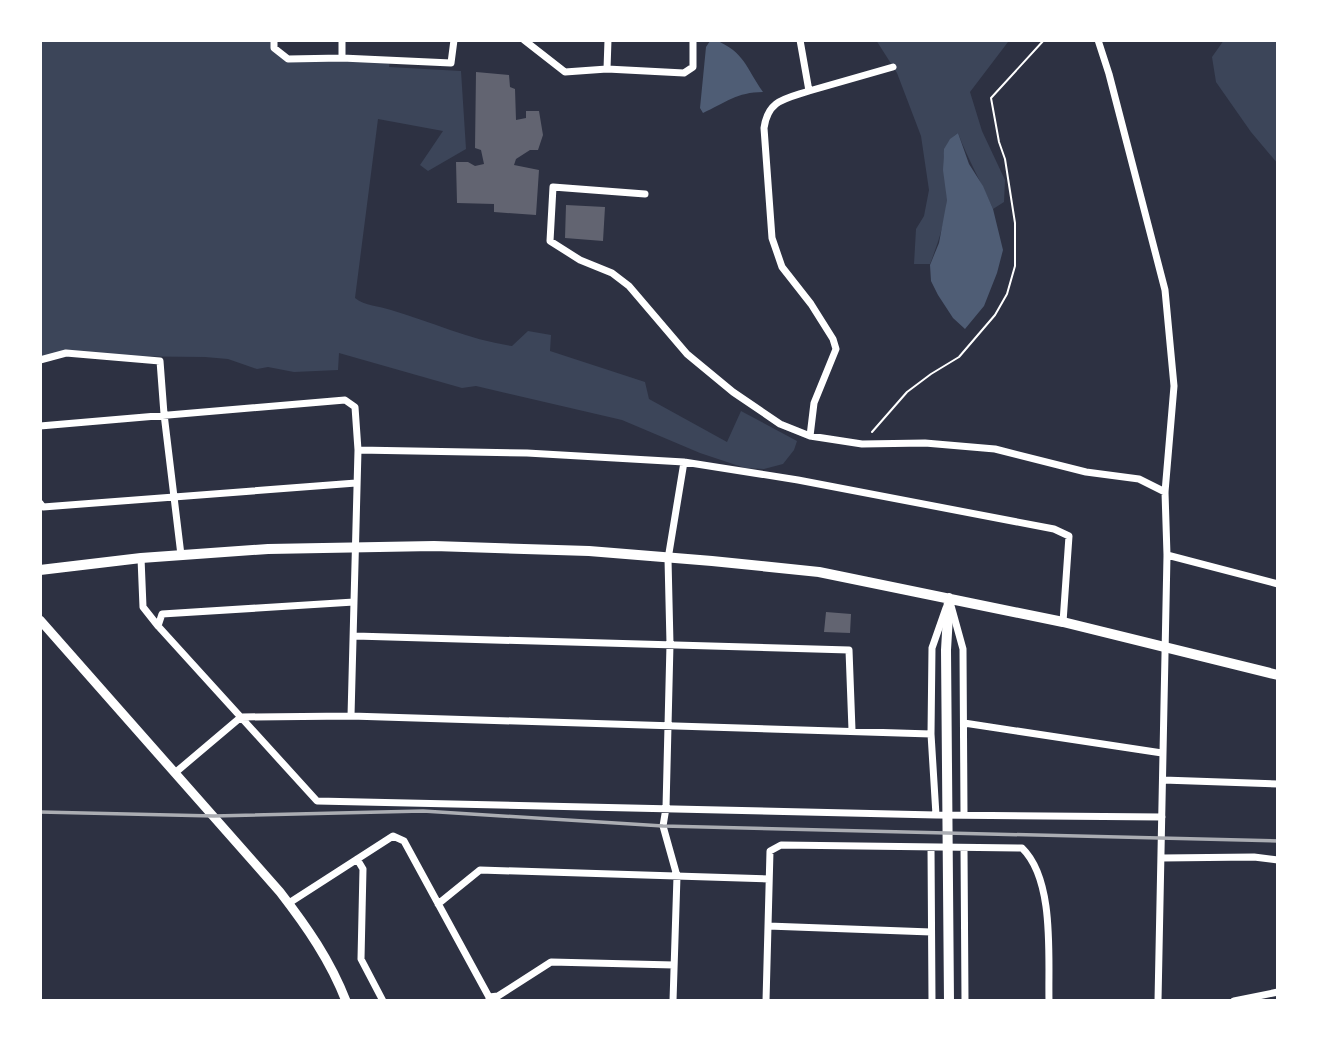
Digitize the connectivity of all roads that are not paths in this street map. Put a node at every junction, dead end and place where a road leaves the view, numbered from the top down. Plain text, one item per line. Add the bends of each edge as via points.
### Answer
1 (274, 40) edge
2 (342, 40) edge
3 (454, 40) edge
4 (524, 40) edge
5 (608, 40) edge
6 (693, 40) edge
7 (800, 40) edge
8 (1098, 40) edge
9 (342, 58) junction
10 (893, 67) dead end
11 (607, 69) junction
12 (809, 91) junction
13 (645, 194) dead end
14 (40, 360) edge
15 (164, 414) junction
16 (40, 426) edge
17 (810, 436) junction
18 (358, 450) junction
19 (684, 462) junction
20 (356, 483) junction
21 (1165, 492) junction
22 (174, 497) junction
23 (40, 503) edge
24 (354, 547) junction
25 (181, 555) junction
26 (1167, 555) junction
27 (141, 558) junction
28 (668, 559) junction
29 (40, 570) edge
30 (1278, 584) edge
31 (949, 598) junction
32 (354, 602) junction
33 (40, 620) edge
34 (1063, 622) junction
35 (158, 626) junction
36 (355, 636) junction
37 (670, 644) junction
38 (1163, 645) junction
39 (1278, 675) edge
40 (351, 716) junction
41 (241, 717) junction
42 (964, 723) junction
43 (667, 726) junction
44 (852, 730) junction
45 (931, 734) junction
46 (1162, 753) junction
47 (176, 772) junction
48 (1163, 780) junction
49 (1278, 784) edge
50 (666, 808) junction
51 (964, 814) junction
52 (936, 815) junction
53 (1162, 817) junction
54 (931, 847) junction
55 (964, 848) junction
56 (1162, 858) junction
57 (357, 859) junction
58 (1278, 860) edge
59 (677, 876) junction
60 (769, 879) junction
61 (289, 903) junction
62 (439, 904) junction
63 (768, 926) junction
64 (931, 932) junction
65 (674, 965) junction
66 (1278, 992) edge
67 (489, 999) edge
68 (346, 1001) edge
69 (383, 1001) edge
70 (673, 1001) edge
71 (766, 1001) edge
72 (932, 1001) edge
73 (949, 1001) edge
74 (965, 1001) edge
75 (1049, 1001) edge
76 (1158, 1001) edge
77 (1234, 1001) edge

1 - 9 street via 274,48 288,59
2 - 9 street
3 - 9 street via 452,62
4 - 11 street via 565,72
5 - 11 street
6 - 11 street via 693,67 684,73
7 - 12 street
8 - 21 street via 1165,290 1174,386
10 - 12 street
12 - 17 street via 775,103 764,128 772,238 782,267 819,316 836,349 814,403
13 - 17 street via 553,187 550,241 612,273 629,286 687,355 780,424
14 - 15 street via 66,353 160,361
15 - 16 street
15 - 18 street via 345,400 355,407
15 - 22 street
17 - 21 street via 862,444 995,449 1086,472 1139,479
18 - 19 street
18 - 20 street
19 - 28 street
19 - 34 street via 1054,529 1069,536
20 - 22 street
20 - 24 street
21 - 26 street
22 - 23 street via 43,507
22 - 25 street
24 - 25 main road
24 - 28 main road via 434,545
24 - 32 street
25 - 27 main road
26 - 30 street
26 - 38 street
27 - 29 main road
27 - 35 street via 143,607
28 - 31 main road via 819,572
28 - 37 street
31 - 34 main road
31 - 42 street via 963,649
31 - 45 street via 932,648
31 - 73 main road
32 - 35 street via 162,614
32 - 36 street
33 - 47 street
34 - 38 main road
35 - 41 street
36 - 37 street
36 - 40 street
37 - 43 street
37 - 44 street via 849,650
38 - 39 main road
38 - 46 street
40 - 41 street
40 - 43 street
41 - 47 street
41 - 50 street via 317,801
42 - 46 street
42 - 51 street
43 - 44 street
43 - 50 street
44 - 45 street
45 - 52 street
46 - 48 street
47 - 61 street
48 - 49 street
48 - 53 street
50 - 52 street
50 - 59 street via 663,826
51 - 52 street
51 - 53 street
53 - 56 street
54 - 55 street
54 - 60 street via 780,845 770,851
54 - 64 street
55 - 74 street
55 - 75 street via 1022,848 1032,857 1048,910
56 - 58 street
56 - 76 street
57 - 61 street
57 - 62 street via 393,836 404,841
57 - 69 street via 363,870 361,959
59 - 60 street
59 - 62 street via 480,870
59 - 65 street
60 - 63 street
61 - 68 street via 324,954
62 - 67 street
63 - 64 street
63 - 71 street
64 - 72 street
65 - 67 street via 551,962
65 - 70 street
66 - 77 street

